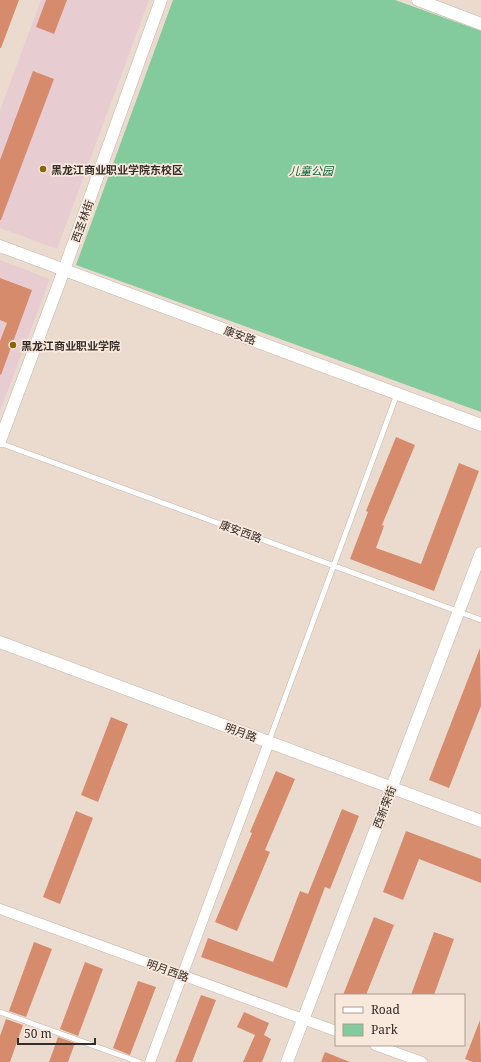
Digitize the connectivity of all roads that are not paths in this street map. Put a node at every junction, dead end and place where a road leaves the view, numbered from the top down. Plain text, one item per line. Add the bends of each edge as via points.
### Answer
1 (161, 0) edge
2 (418, 0) edge
3 (481, 24) edge
4 (0, 246) edge
5 (64, 270) junction
6 (397, 393) junction
7 (481, 425) edge
8 (0, 442) edge
9 (481, 553) edge
10 (334, 566) junction
11 (459, 612) junction
12 (481, 620) edge
13 (0, 642) edge
14 (269, 742) junction
15 (392, 788) junction
16 (481, 821) edge
17 (0, 908) edge
18 (183, 975) junction
19 (0, 1012) edge
20 (303, 1019) junction
21 (335, 1031) edge
22 (379, 1046) edge
23 (139, 1062) edge
24 (150, 1062) edge
25 (287, 1062) edge
26 (422, 1062) edge

1 - 5 street, 西圣林街
2 - 3 street
4 - 5 street, 康安路
5 - 6 street, 康安路
5 - 8 street, 西圣林街
6 - 7 street, 康安路
6 - 10 lane
8 - 10 lane, 康安西路
9 - 11 street, 西新荣街
10 - 11 lane, 康安西路
10 - 14 lane
11 - 12 lane, 康安西路
11 - 15 street, 西新荣街
13 - 14 street, 明月路
14 - 15 street, 明月路
14 - 18 street
15 - 16 street, 明月路
15 - 20 street, 西新荣街
17 - 18 street, 明月西路
18 - 20 street, 明月西路
18 - 24 street
19 - 23 lane
20 - 21 street, 明月西路
20 - 25 street, 西新荣街
22 - 26 street

